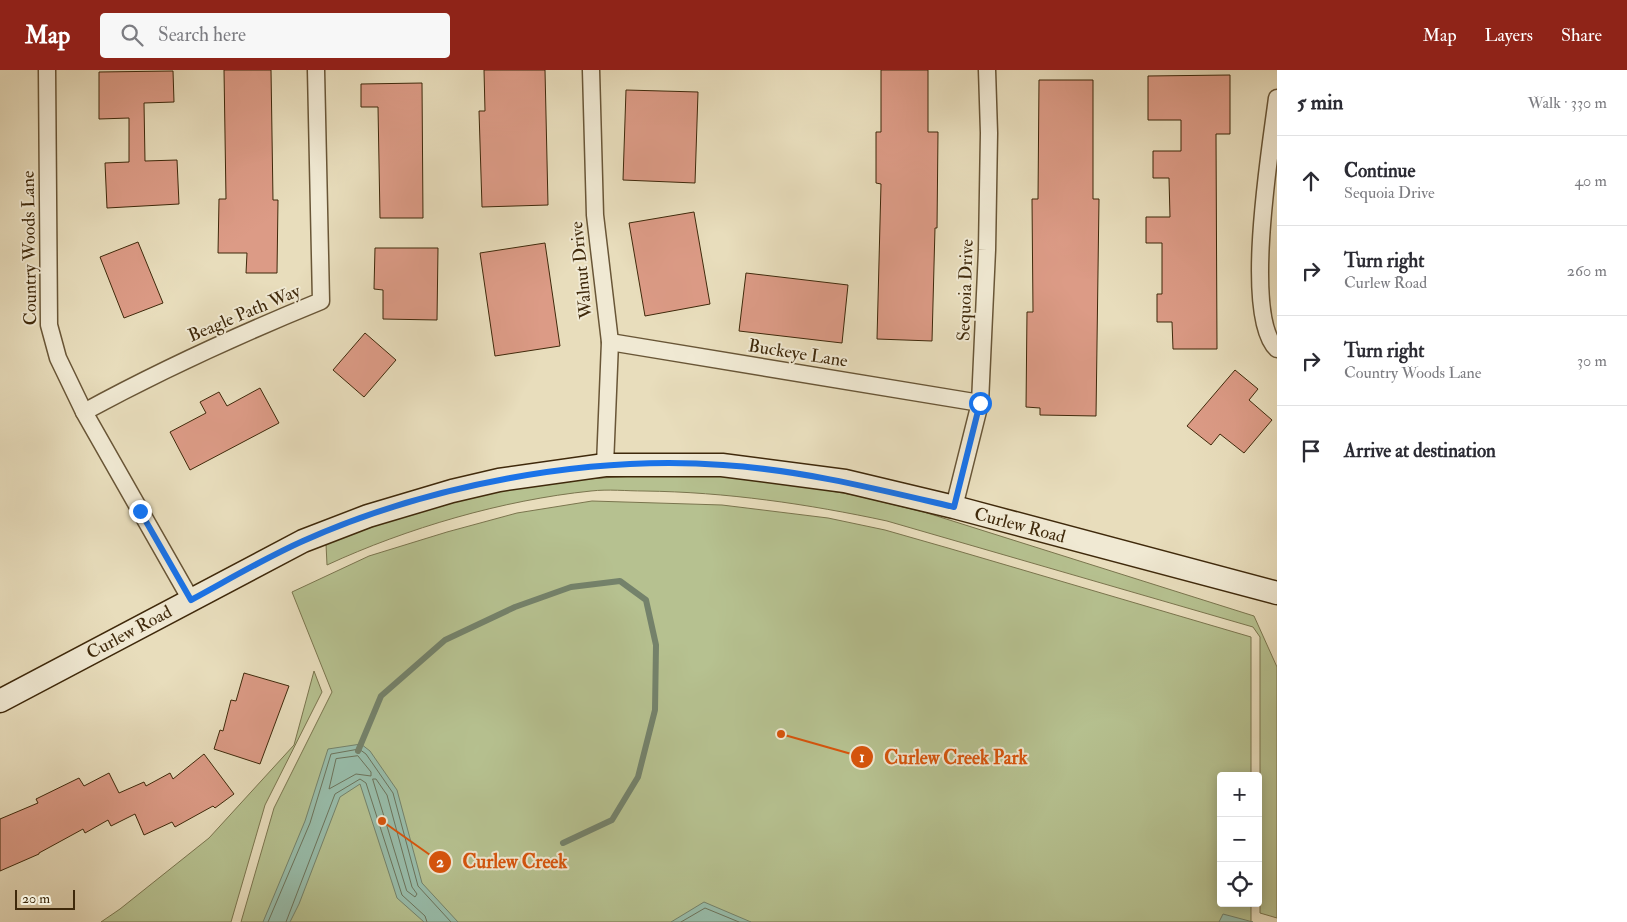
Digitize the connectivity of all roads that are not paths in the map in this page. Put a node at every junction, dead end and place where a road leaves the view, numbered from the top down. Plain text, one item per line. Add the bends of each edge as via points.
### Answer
1 (47, 70) edge
2 (316, 70) edge
3 (591, 70) edge
4 (987, 70) edge
5 (1277, 98) edge
6 (610, 342) junction
7 (1274, 345) edge
8 (980, 403) junction
9 (84, 412) junction
10 (605, 466) junction
11 (954, 507) junction
12 (1277, 593) edge
13 (191, 600) junction
14 (0, 701) edge

1 - 9 street, Country Woods Lane via 50,325 58,358
2 - 9 street, Beagle Path Way via 321,301 229,339
3 - 6 street, Walnut Drive via 595,215
4 - 8 street, Sequoia Drive via 987,250
5 - 7 street via 1262,215 1261,303
6 - 8 street, Buckeye Lane
6 - 10 street, Walnut Drive
8 - 11 street, Sequoia Drive
9 - 13 street, Country Woods Lane
10 - 11 main road, Curlew Road via 722,465 781,471 845,481
10 - 13 main road, Curlew Road via 499,480 368,516 303,541
11 - 12 main road, Curlew Road
13 - 14 main road, Curlew Road

